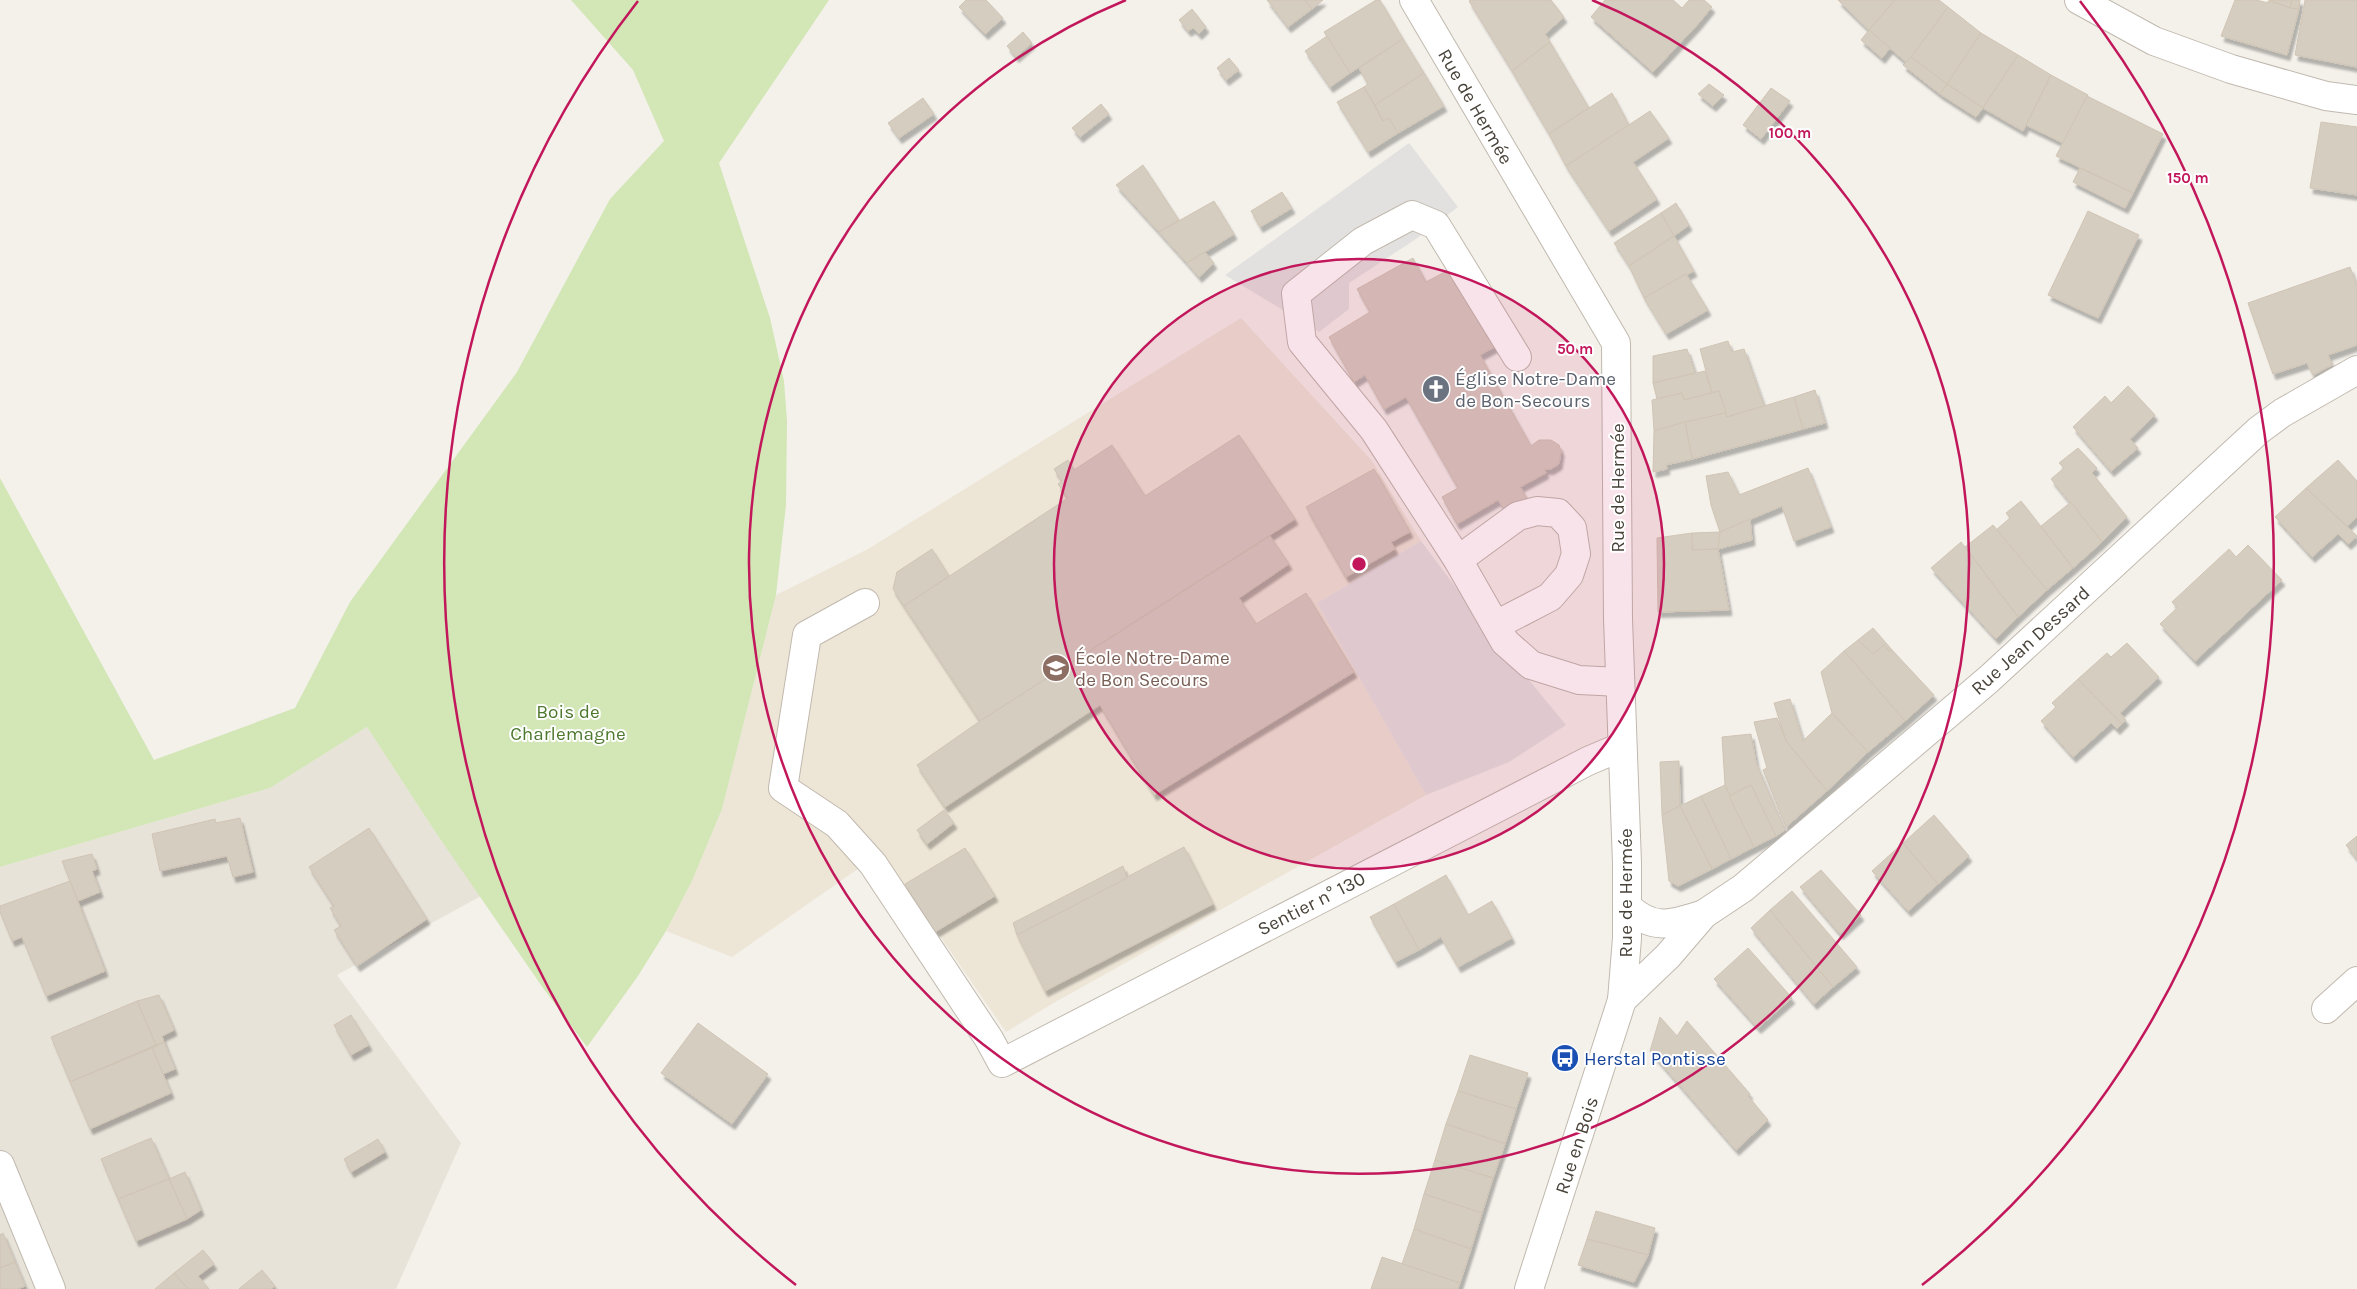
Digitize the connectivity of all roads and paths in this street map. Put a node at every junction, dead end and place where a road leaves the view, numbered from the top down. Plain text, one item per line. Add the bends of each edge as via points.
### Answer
1 (1414, 0) edge
2 (2079, 0) edge
3 (2357, 100) edge
4 (1517, 357) dead end
5 (2357, 370) edge
6 (1458, 560) junction
7 (865, 603) dead end
8 (1496, 625) junction
9 (1620, 682) junction
10 (1621, 747) junction
11 (1628, 906) junction
12 (1704, 914) junction
13 (2357, 981) edge
14 (1622, 1000) junction
15 (2326, 1009) dead end
16 (0, 1165) edge
17 (51, 1289) edge
18 (1529, 1289) edge

1 - 9 street, Rue de Hermée via 1616,343
2 - 3 street via 2154,41 2232,69 2326,96
4 - 6 street via 1436,225 1412,215 1363,241 1296,294 1302,342 1374,430
5 - 12 street, Rue Jean Dessard via 2259,430 1989,679 1743,888
6 - 8 street
6 - 8 street via 1518,516 1537,511 1558,513 1572,528 1576,554 1569,575 1550,597
7 - 10 street, Sentier n° 130 via 807,635 783,788 837,824 873,864 1002,1063 1588,761
8 - 9 street via 1505,642 1531,665 1579,680
9 - 10 street, Rue de Hermée
10 - 11 street, Rue de Hermée
11 - 12 street, Rue Jean Dessard via 1640,919 1656,923 1677,922
11 - 14 street, Rue de Hermée
12 - 14 street, Rue Jean Dessard via 1668,956
13 - 15 street
14 - 18 street, Rue en Bois
16 - 17 street

